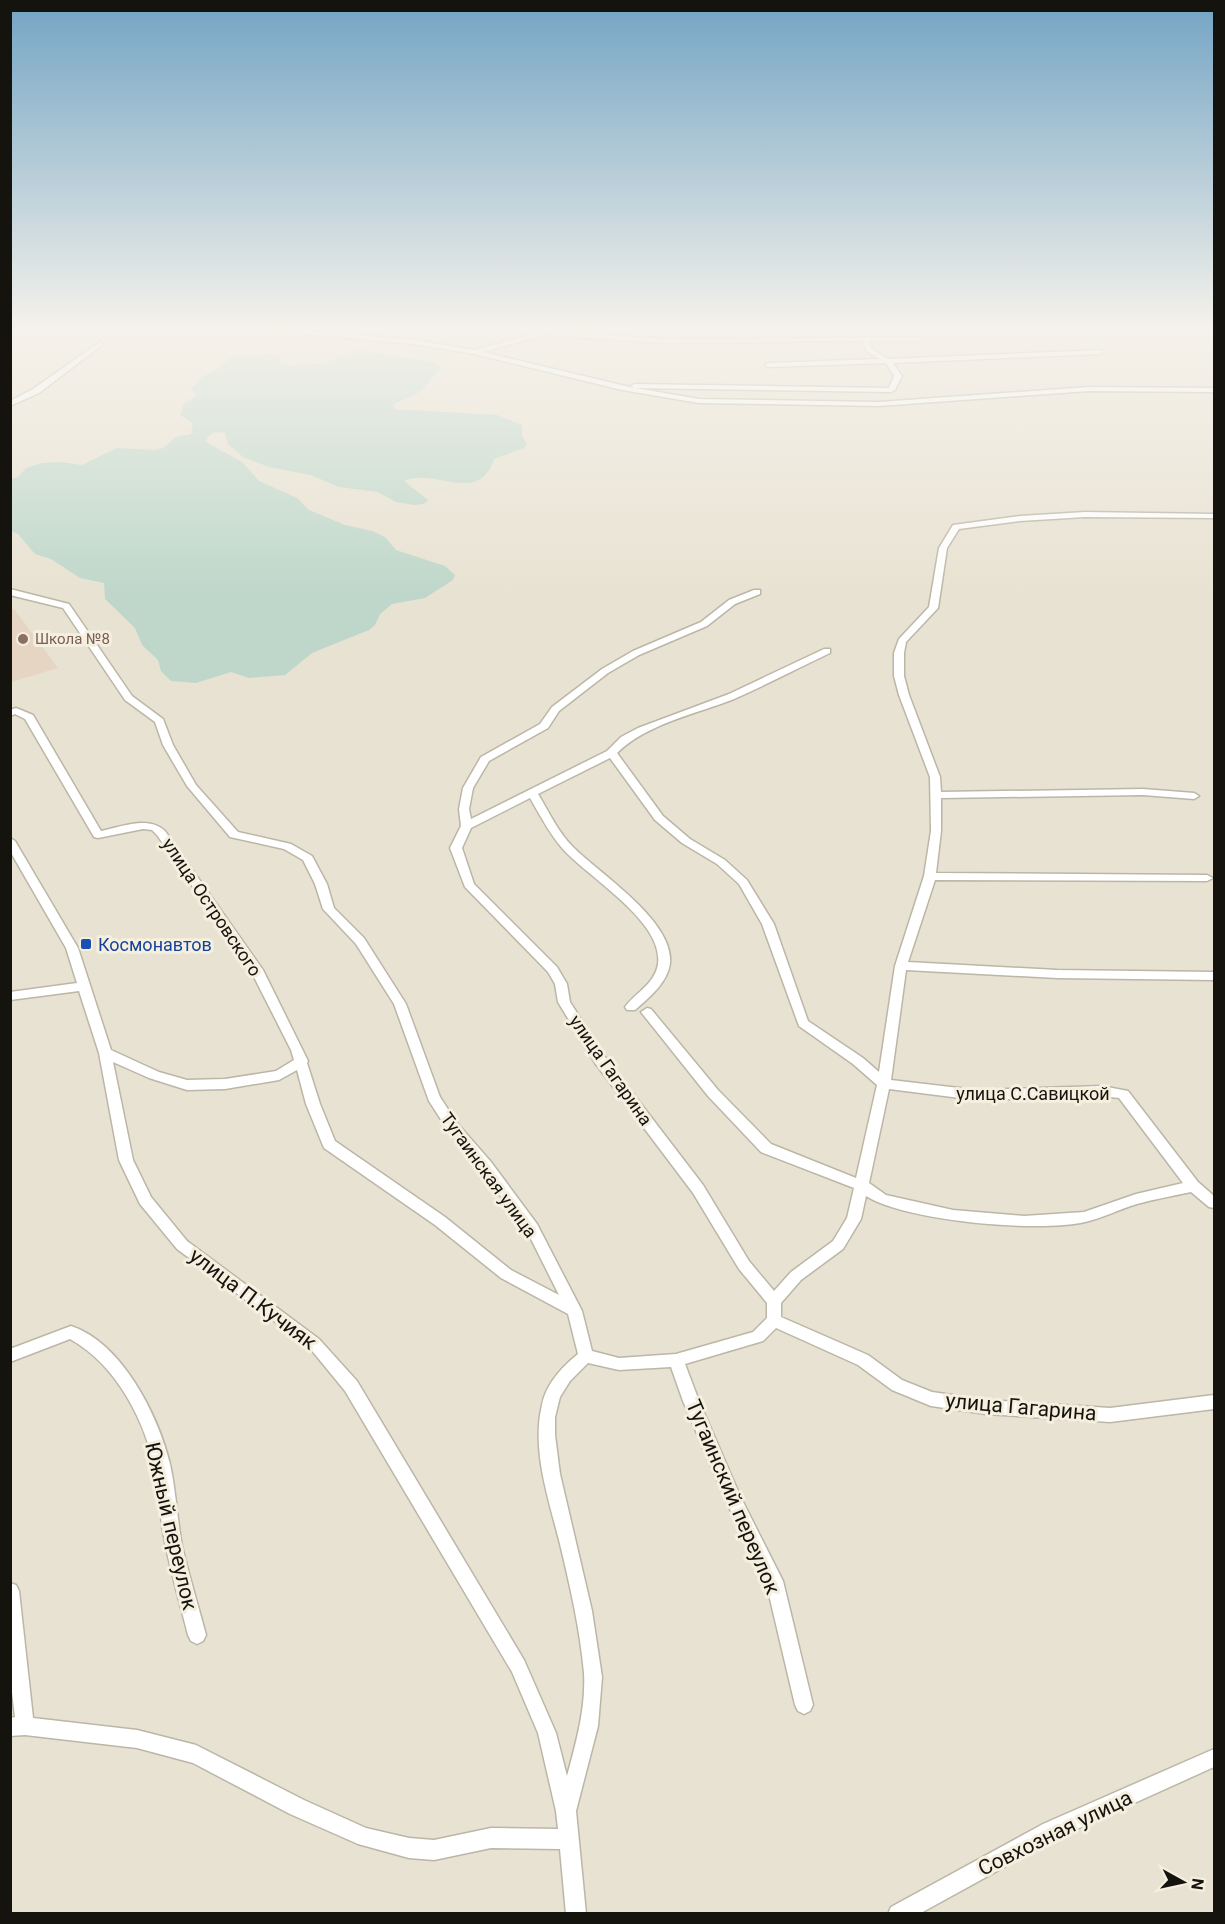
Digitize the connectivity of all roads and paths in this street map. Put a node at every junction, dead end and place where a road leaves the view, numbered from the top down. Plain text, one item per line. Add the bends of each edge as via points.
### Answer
1 (1215, 516) edge
2 (10, 592) edge
3 (757, 592) dead end
4 (827, 651) dead end
5 (10, 713) edge
6 (611, 753) junction
7 (531, 792) junction
8 (936, 795) junction
9 (1194, 796) dead end
10 (466, 826) junction
11 (10, 841) edge
12 (930, 876) junction
13 (1207, 878) dead end
14 (901, 966) junction
15 (1215, 976) edge
16 (84, 986) junction
17 (10, 996) edge
18 (631, 1007) dead end
19 (647, 1012) dead end
20 (105, 1053) junction
21 (302, 1061) junction
22 (884, 1084) junction
23 (861, 1185) junction
24 (1193, 1186) junction
25 (1215, 1203) edge
26 (774, 1301) junction
27 (575, 1312) junction
28 (774, 1320) junction
29 (10, 1356) edge
30 (586, 1356) junction
31 (676, 1359) junction
32 (1215, 1402) edge
33 (10, 1591) edge
34 (197, 1635) dead end
35 (804, 1705) dead end
36 (18, 1726) edge
37 (1215, 1758) edge
38 (566, 1811) junction
39 (569, 1839) junction
40 (576, 1914) edge
41 (898, 1914) edge

1 - 8 street via 1102,513 956,527 943,548 933,608 902,641 899,653 899,676 935,777
2 - 27 street, Тугаинская улица via 66,606 128,698 159,721 192,786 234,835 287,846 308,858 329,909 360,941 400,1004 434,1098 532,1228
3 - 10 street, улица Гагарина via 732,602 704,624 615,665 555,709 544,726 485,759 468,788
4 - 6 street via 732,696 642,730
5 - 21 street, улица Островского via 16,711 28,717 98,835 142,826 155,827 161,833 257,970
6 - 7 street
6 - 22 street via 659,818 743,882 768,924 802,1023
7 - 10 street
7 - 18 street via 571,852 624,897 661,939 665,963 652,988
8 - 9 street via 1143,792
8 - 12 street
10 - 26 street, улица Гагарина via 456,848 469,885 553,970 561,984 564,1002 600,1060 698,1189 744,1265
11 - 16 street, улица П.Кучияк via 72,948
12 - 13 street
12 - 14 street
14 - 15 street via 1057,974
14 - 22 street
16 - 17 street
16 - 20 street, улица П.Кучияк
19 - 23 street via 713,1094 766,1148
20 - 21 street via 187,1085 225,1084 279,1075
20 - 38 street, улица П.Кучияк via 126,1160 146,1200 182,1245 314,1343 351,1386 518,1666 547,1733
21 - 27 street, улица Островского via 329,1144 440,1221 506,1274
22 - 23 street
22 - 24 street, улица С.Савицкой via 976,1095 1102,1091 1123,1094
23 - 24 street via 882,1199 953,1215 1024,1221 1084,1217 1136,1199
23 - 26 street via 854,1219 838,1245 796,1276
24 - 25 street, улица С.Савицкой
26 - 28 street
27 - 30 street, Тугаинская улица
28 - 31 street via 758,1337
28 - 32 street, улица Гагарина via 863,1360 897,1385 931,1399 986,1407 1110,1415
29 - 34 street, Южный переулок via 71,1332 83,1337 116,1368 159,1452 174,1546
30 - 31 street via 619,1364
30 - 38 street via 568,1370 550,1401 547,1419 550,1465 575,1571 593,1678 588,1720
31 - 35 street, Тугаинский переулок via 734,1501 774,1581
33 - 36 street
36 - 39 street via 137,1738 196,1754 355,1833 409,1848 434,1850 491,1838
37 - 41 street, Совхозная улица via 1050,1831
38 - 39 street, улица П.Кучияк
39 - 40 street, улица П.Кучияк

